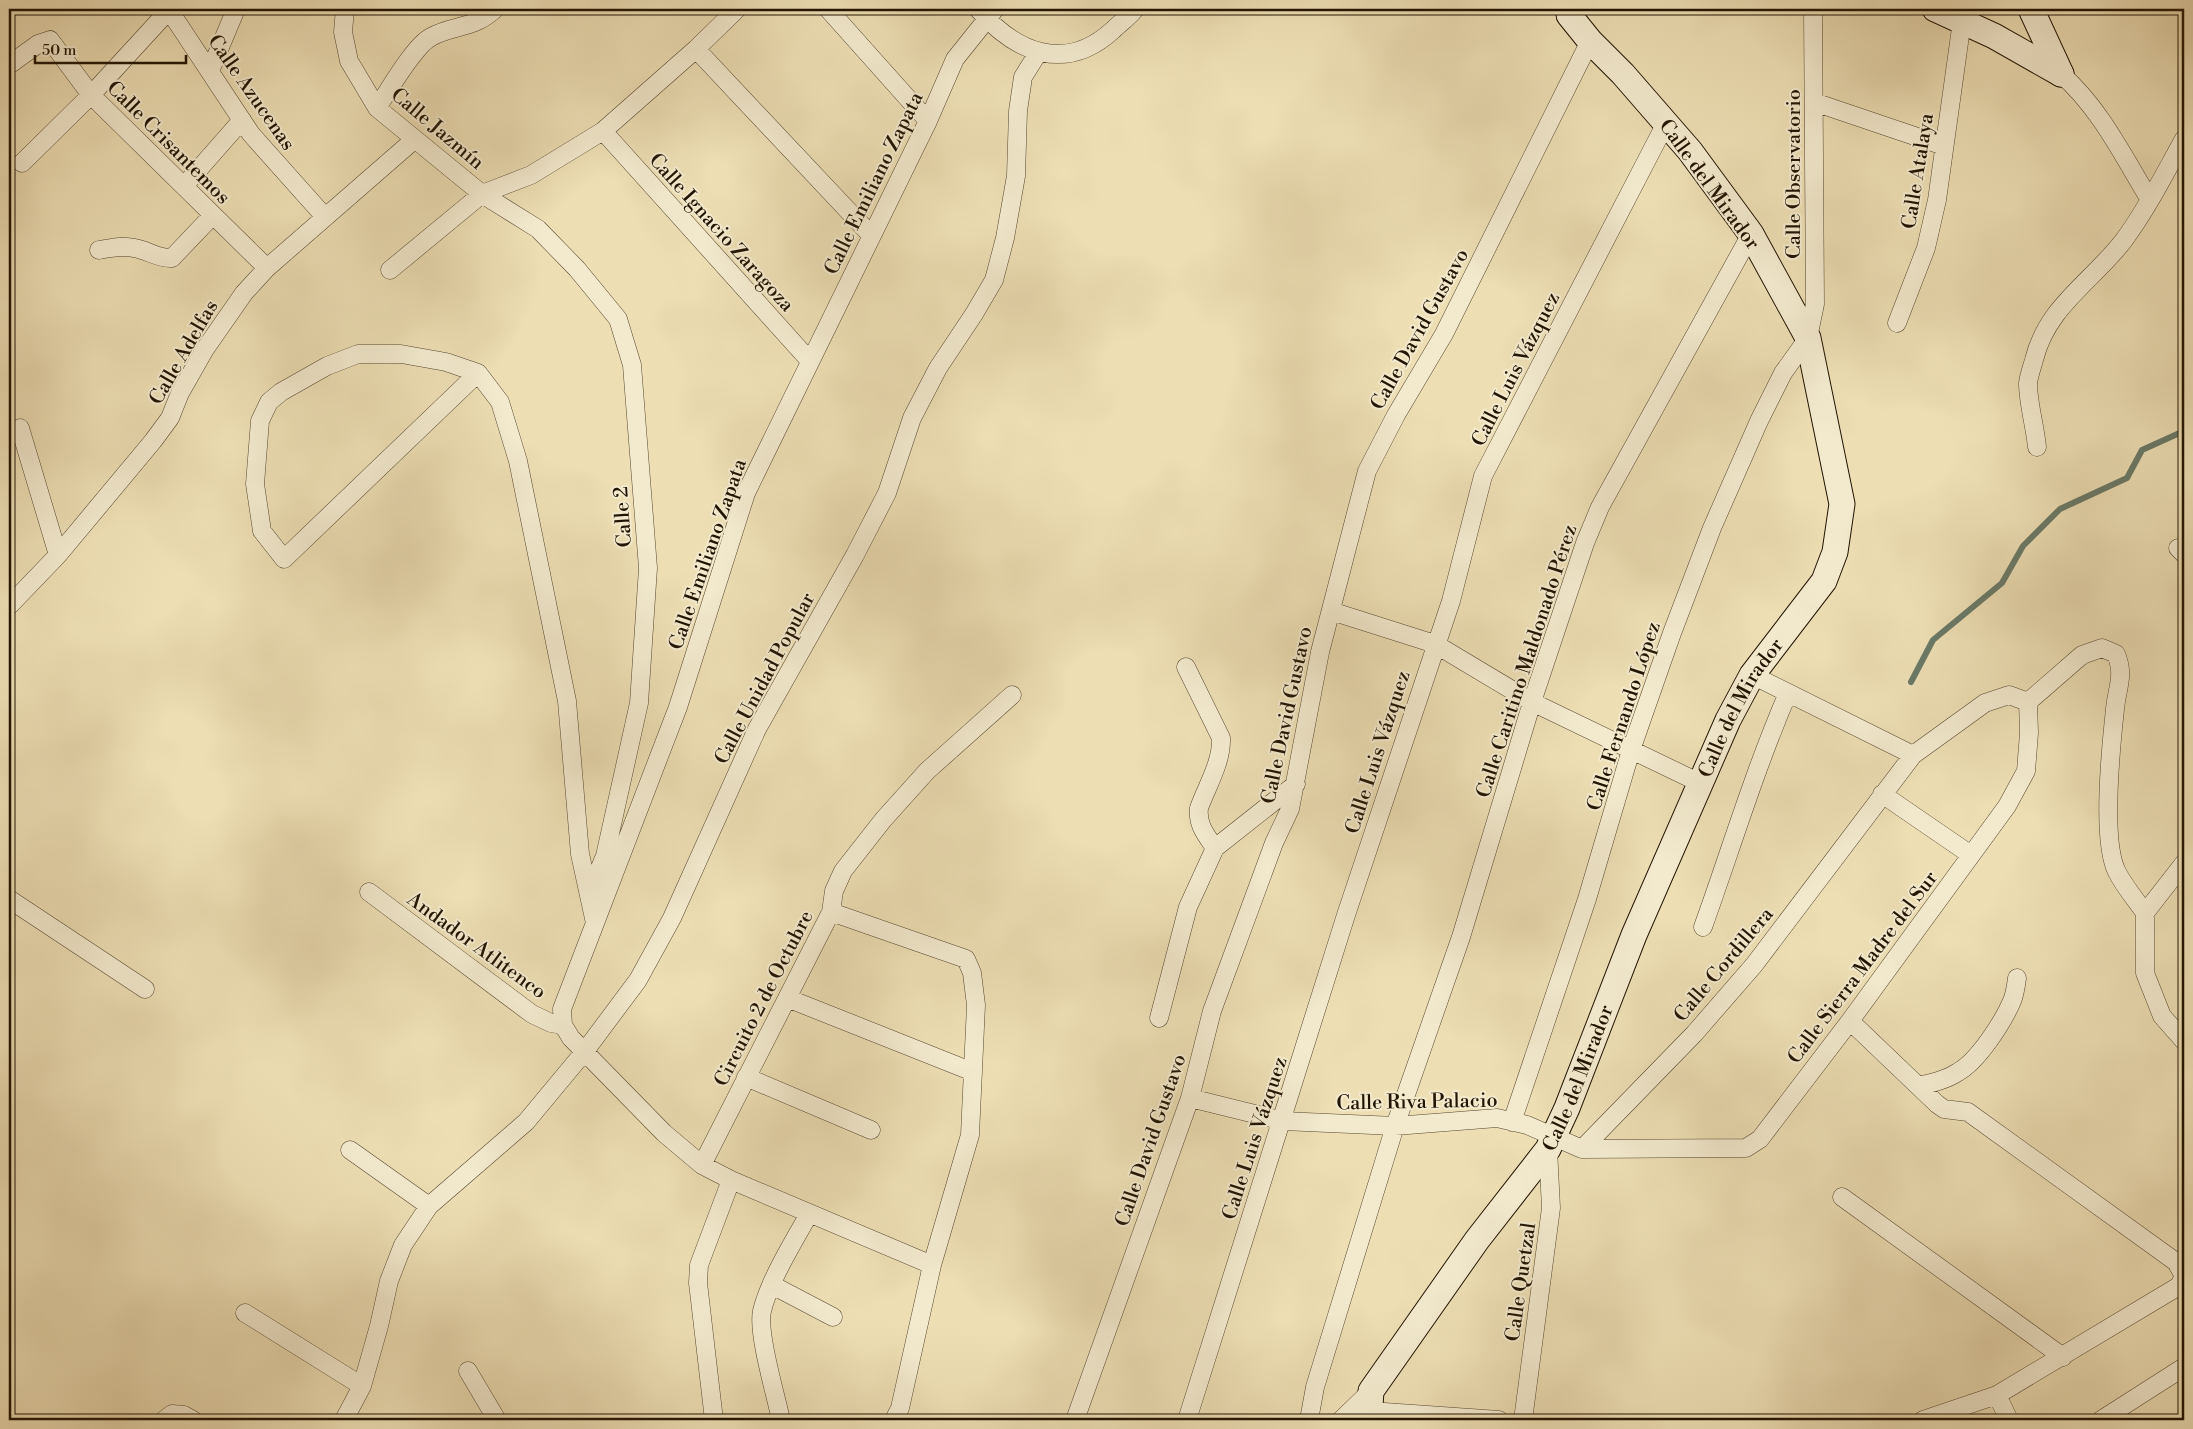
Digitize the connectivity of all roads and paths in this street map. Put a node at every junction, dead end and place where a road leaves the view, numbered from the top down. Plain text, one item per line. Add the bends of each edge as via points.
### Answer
1 (170, 9) edge
2 (236, 9) edge
3 (345, 9) edge
4 (495, 9) edge
5 (737, 9) edge
6 (828, 9) edge
7 (1135, 9) edge
8 (1569, 9) edge
9 (1814, 9) edge
10 (1935, 9) edge
11 (2031, 9) edge
12 (987, 12) edge
13 (1962, 21) junction
14 (1590, 41) junction
15 (696, 49) junction
16 (1038, 53) junction
17 (9, 65) edge
18 (210, 71) junction
19 (2060, 74) junction
20 (91, 95) junction
21 (1814, 102) junction
22 (377, 108) junction
23 (242, 120) junction
24 (928, 121) junction
25 (1666, 123) junction
26 (603, 131) junction
27 (415, 139) junction
28 (2184, 139) edge
29 (1944, 146) junction
30 (22, 163) dead end
31 (184, 186) junction
32 (482, 194) junction
33 (2150, 200) junction
34 (213, 215) junction
35 (325, 217) junction
36 (1751, 234) junction
37 (871, 235) junction
38 (99, 250) dead end
39 (267, 268) junction
40 (390, 270) dead end
41 (1897, 323) dead end
42 (1808, 338) junction
43 (809, 360) junction
44 (478, 373) junction
45 (20, 428) dead end
46 (2037, 447) dead end
47 (58, 555) junction
48 (9, 606) edge
49 (1331, 611) junction
50 (1435, 644) junction
51 (1186, 667) dead end
52 (1752, 675) junction
53 (1788, 693) junction
54 (1012, 695) dead end
55 (1532, 702) junction
56 (2028, 702) junction
57 (1631, 750) junction
58 (1913, 755) junction
59 (1700, 783) junction
60 (1296, 784) junction
61 (1882, 794) junction
62 (1215, 848) junction
63 (1971, 855) junction
64 (2184, 863) edge
65 (369, 892) dead end
66 (589, 894) junction
67 (9, 899) edge
68 (831, 912) junction
69 (2145, 913) junction
70 (595, 923) junction
71 (1703, 927) dead end
72 (2017, 978) dead end
73 (145, 989) dead end
74 (787, 998) junction
75 (1159, 1018) dead end
76 (1850, 1021) junction
77 (564, 1025) junction
78 (2184, 1041) edge
79 (585, 1051) junction
80 (973, 1072) junction
81 (746, 1078) junction
82 (1918, 1086) junction
83 (1190, 1098) junction
84 (1283, 1121) junction
85 (1512, 1122) junction
86 (1395, 1126) junction
87 (871, 1130) dead end
88 (1551, 1143) junction
89 (1582, 1149) junction
90 (350, 1150) dead end
91 (702, 1165) junction
92 (731, 1180) junction
93 (1842, 1197) dead end
94 (429, 1206) junction
95 (808, 1214) junction
96 (932, 1265) junction
97 (772, 1285) junction
98 (245, 1313) dead end
99 (833, 1317) dead end
100 (2063, 1357) junction
101 (2184, 1368) edge
102 (468, 1371) dead end
103 (362, 1386) junction
104 (1997, 1395) junction
105 (1370, 1407) edge
106 (164, 1420) edge
107 (193, 1420) edge
108 (344, 1420) edge
109 (497, 1420) edge
110 (714, 1420) edge
111 (781, 1420) edge
112 (894, 1420) edge
113 (1075, 1420) edge
114 (1187, 1420) edge
115 (1309, 1420) edge
116 (1341, 1420) edge
117 (1500, 1420) edge
118 (1523, 1420) edge
119 (1923, 1420) edge
120 (2009, 1420) edge
121 (2101, 1420) edge

1 - 18 street, Calle Azucenas
1 - 20 street
2 - 18 street
3 - 22 street, Calle Jazmín via 343,32 349,61
4 - 22 street via 473,25 430,37 419,47
5 - 15 street
6 - 24 street
7 - 16 street via 1089,47 1058,54
8 - 14 street, Calle del Mirador via 1569,15
9 - 21 street, Calle Observatorio
10 - 13 street
11 - 19 street
12 - 16 street via 1000,33
12 - 24 street, Calle Emiliano Zapata via 955,59
13 - 19 street
13 - 29 street, Calle Atalaya
14 - 25 street, Calle del Mirador
14 - 49 street, Calle David Gustavo via 1444,334 1367,471
15 - 26 street
15 - 37 street
16 - 79 street, Calle Unidad Popular via 1023,77 1018,111 1016,176 994,280 938,368 912,418 888,493 756,729 672,918 638,980
17 - 20 street, Calle Crisantemos via 38,44 50,40
18 - 23 street, Calle Azucenas
19 - 33 street via 2093,107
20 - 30 street
20 - 31 street, Calle Crisantemos
21 - 29 street
21 - 42 street, Calle Observatorio via 1815,304
22 - 27 street, Calle Jazmín
23 - 31 street
23 - 35 street, Calle Azucenas
24 - 37 street, Calle Emiliano Zapata
25 - 36 street, Calle del Mirador
25 - 50 street, Calle Luis Vázquez via 1483,476 1451,601
26 - 32 street via 531,175
26 - 43 street, Calle Ignacio Zaragoza
27 - 32 street, Calle Jazmín
27 - 35 street, Calle Adelfas
28 - 33 street
29 - 41 street, Calle Atalaya via 1938,200 1926,248
31 - 34 street, Calle Crisantemos
32 - 40 street
32 - 66 street, Calle 2 via 538,229 577,269 618,319 632,365 648,568 639,704 605,856
33 - 46 street via 2124,240 2048,323 2037,347 2028,382
34 - 38 street via 172,258 123,246
34 - 39 street, Calle Crisantemos
35 - 39 street, Calle Adelfas
36 - 42 street, Calle del Mirador
36 - 55 street, Calle Caritino Maldonado Pérez via 1600,507
37 - 43 street, Calle Emiliano Zapata
39 - 47 street, Calle Adelfas via 244,292 206,349 180,393 170,418
42 - 52 street, Calle del Mirador via 1842,504 1835,552 1824,581
42 - 57 street, Calle Fernando López via 1783,373 1712,528
43 - 70 street, Calle Emiliano Zapata via 746,493 678,707
44 - 44 street via 446,362 401,354 358,354 327,366 281,392 270,402 260,421 255,484 262,531 284,559
44 - 66 street via 500,402 520,470 567,701 580,854
45 - 47 street
47 - 48 street, Calle Adelfas
49 - 50 street
49 - 60 street, Calle David Gustavo via 1320,652
50 - 55 street
50 - 84 street, Calle Luis Vázquez via 1346,915
51 - 62 street via 1220,738 1219,759 1198,817
52 - 53 street
52 - 59 street, Calle del Mirador
53 - 58 street
53 - 71 street via 1762,751
54 - 68 street via 926,771 883,820 843,870 834,891
55 - 57 street
55 - 86 street, Calle Caritino Maldonado Pérez via 1461,937
56 - 58 street, Calle Cordillera via 2009,695 1985,703
56 - 63 street, Calle Sierra Madre del Sur via 2026,771 2007,806
56 - 69 street via 2082,654 2102,648 2116,654 2122,667 2111,764 2110,849 2116,871
57 - 59 street
57 - 85 street, Calle Fernando López via 1587,899
58 - 61 street, Calle Cordillera
59 - 88 street, Calle del Mirador via 1634,935 1568,1108
60 - 62 street
60 - 83 street, Calle David Gustavo via 1290,809 1274,843 1212,1011
61 - 63 street
61 - 89 street, Calle Cordillera via 1754,965 1694,1034
62 - 75 street via 1188,907
63 - 76 street, Calle Sierra Madre del Sur
64 - 69 street
65 - 77 street, Andador Atlitenco via 532,1014
66 - 70 street
67 - 73 street
68 - 74 street, Circuito 2 de Octubre
68 - 80 street, Circuito 2 de Octubre via 966,959 972,973 976,1005
69 - 78 street via 2145,973 2162,1016
70 - 77 street, Calle Emiliano Zapata via 562,1009
72 - 82 street via 2013,999 2004,1016 1974,1059 1960,1072
74 - 80 street
74 - 81 street, Circuito 2 de Octubre
76 - 82 street
76 - 89 street, Calle Sierra Madre del Sur via 1760,1139 1746,1148
77 - 79 street via 571,1038
79 - 91 street via 664,1134
79 - 94 street, Calle Unidad Popular via 526,1122
80 - 96 street, Circuito 2 de Octubre via 970,1136
81 - 87 street
81 - 91 street, Circuito 2 de Octubre
82 - 100 street via 1944,1109 1968,1112 2176,1262 2184,1276 2178,1286
83 - 84 street, Calle Riva Palacio
83 - 113 street, Calle David Gustavo
84 - 86 street, Calle Riva Palacio
84 - 114 street, Calle Luis Vázquez
85 - 86 street, Calle Riva Palacio via 1497,1118
85 - 88 street, Calle Riva Palacio via 1527,1125
86 - 115 street, Calle Caritino Maldonado Pérez via 1314,1387
88 - 89 street
88 - 105 street, Calle del Mirador via 1477,1240
88 - 118 street, Calle Quetzal via 1551,1208
90 - 94 street
91 - 92 street
92 - 95 street
92 - 110 street via 699,1265 698,1283
93 - 100 street
94 - 103 street, Calle Unidad Popular via 403,1245 388,1281
95 - 96 street
95 - 97 street
96 - 112 street, Circuito 2 de Octubre via 900,1408
97 - 99 street
97 - 111 street via 762,1311 761,1327
98 - 103 street
100 - 104 street
101 - 121 street
102 - 109 street
103 - 108 street, Calle Unidad Popular
104 - 119 street
104 - 120 street
105 - 116 street
105 - 117 street
106 - 107 street via 172,1414

